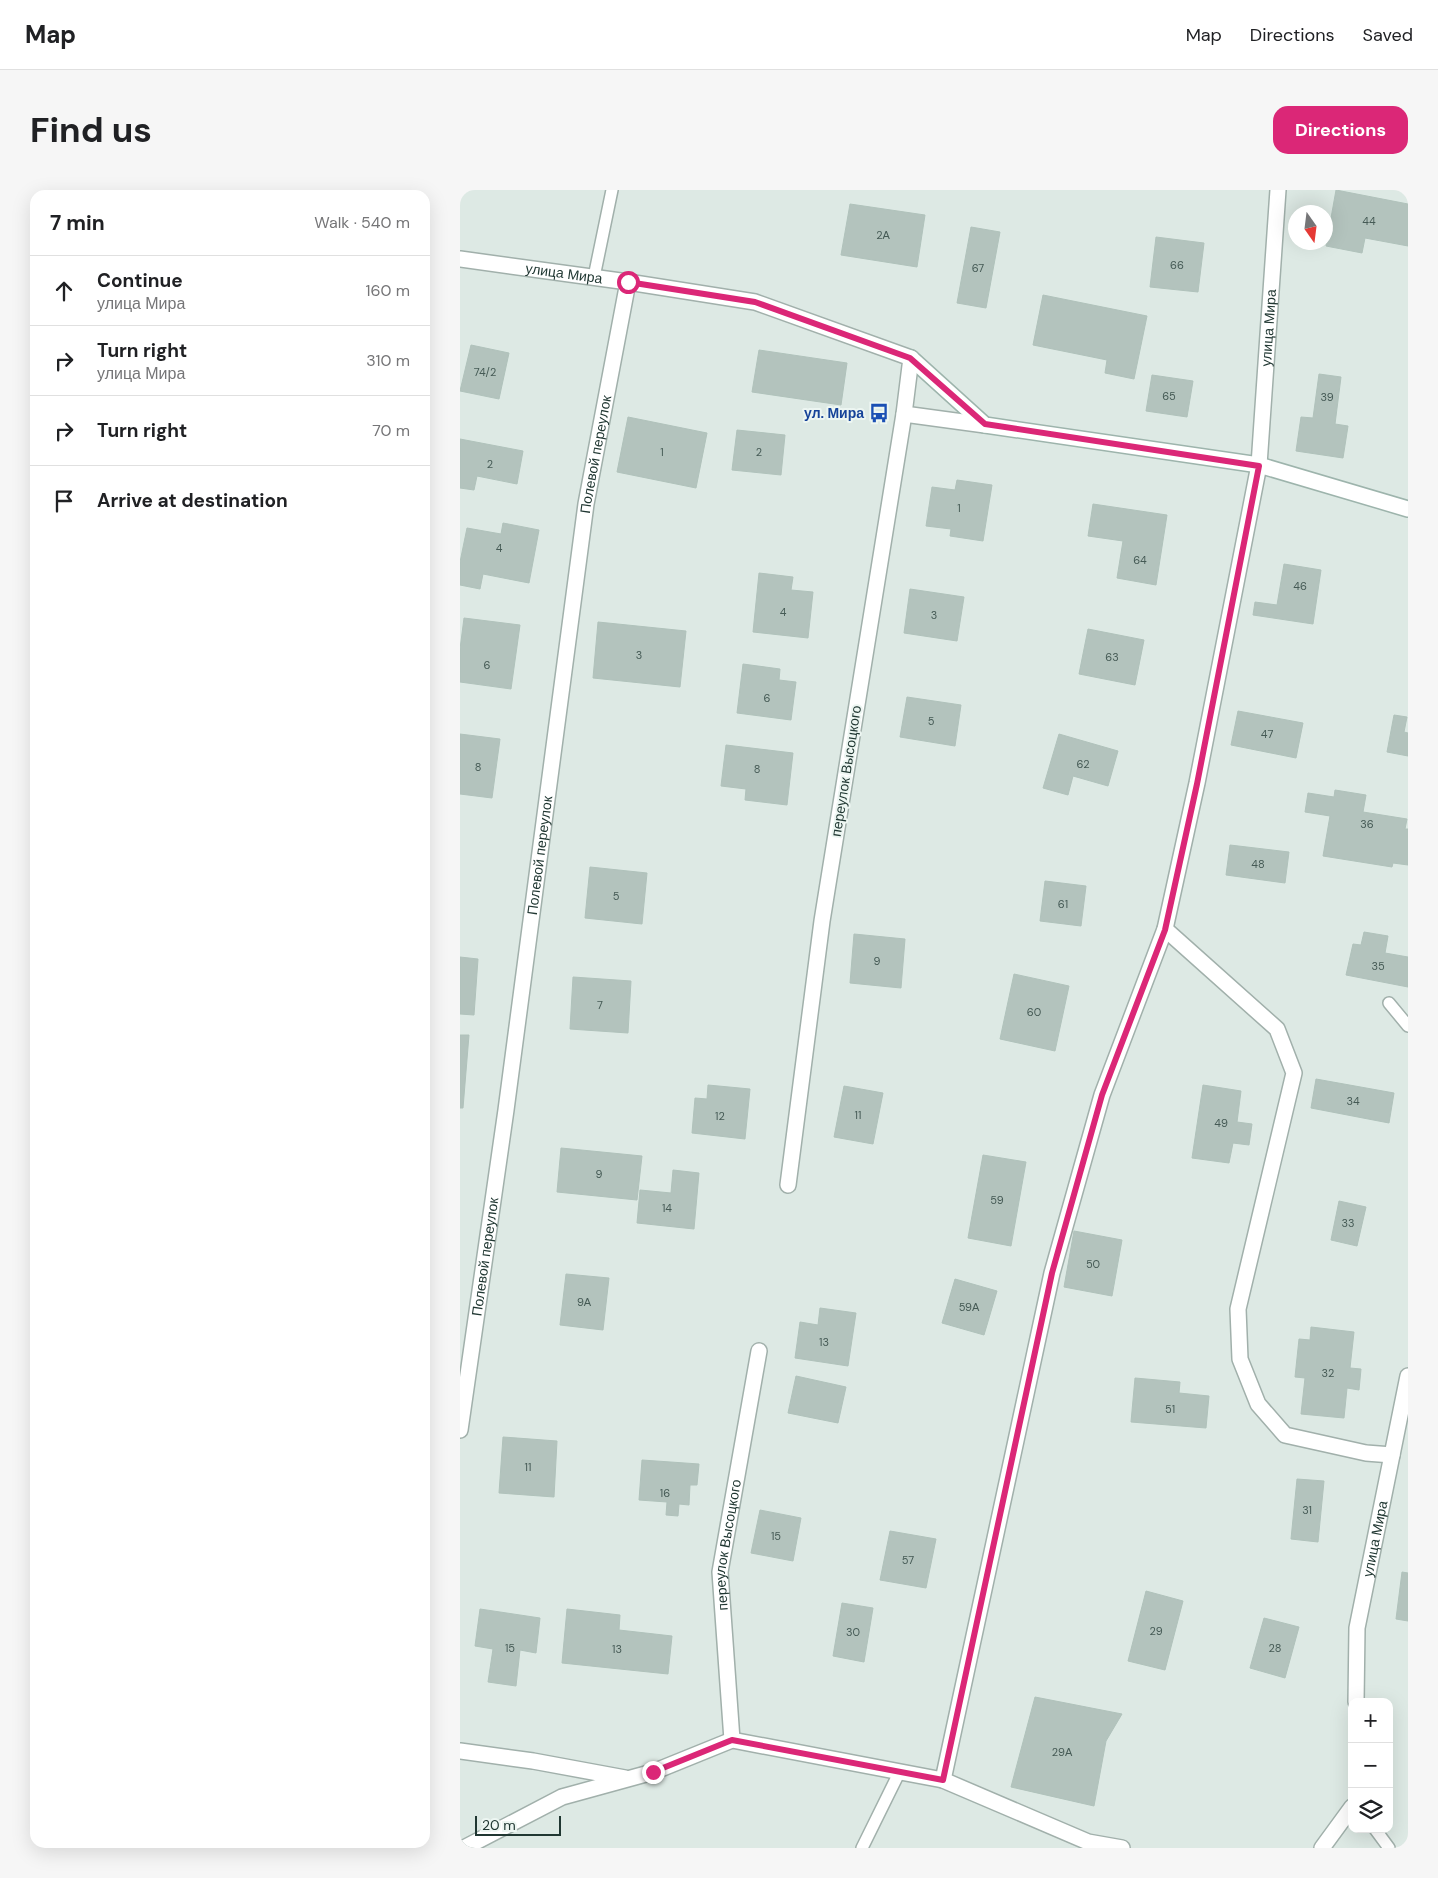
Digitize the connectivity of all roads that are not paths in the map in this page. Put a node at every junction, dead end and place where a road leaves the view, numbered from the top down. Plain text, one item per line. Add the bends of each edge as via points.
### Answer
1 (612, 190) edge
2 (1278, 190) edge
3 (460, 259) edge
4 (594, 277) junction
5 (628, 282) junction
6 (910, 358) junction
7 (904, 414) junction
8 (985, 424) junction
9 (1259, 466) junction
10 (1408, 509) edge
11 (1165, 930) junction
12 (1389, 1003) dead end
13 (1408, 1026) edge
14 (788, 1185) dead end
15 (759, 1351) dead end
16 (1408, 1376) edge
17 (460, 1430) edge
18 (1392, 1455) junction
19 (1356, 1698) edge
20 (732, 1740) junction
21 (460, 1751) edge
22 (900, 1771) junction
23 (629, 1779) junction
24 (943, 1780) junction
25 (1348, 1812) edge
26 (1378, 1833) edge
27 (1086, 1845) edge
28 (466, 1848) edge
29 (862, 1848) edge
30 (1122, 1848) edge
31 (1322, 1848) edge
32 (1389, 1848) edge

1 - 4 lane
2 - 9 street, улица Мира
3 - 4 street, улица Мира
4 - 5 street, улица Мира
5 - 6 street, улица Мира via 755,302
5 - 17 street, Полевой переулок via 586,504
6 - 7 street, переулок Высоцкого
6 - 8 street, улица Мира
7 - 8 street
7 - 14 street, переулок Высоцкого via 822,921
8 - 9 street
9 - 10 street
9 - 11 street, улица Мира
11 - 18 street via 1277,1029 1294,1073 1238,1309 1240,1359 1258,1404 1285,1436 1366,1453
11 - 24 street, улица Мира via 1102,1095 1052,1273
12 - 13 lane
15 - 20 street, переулок Высоцкого via 720,1572
16 - 18 street, улица Мира
18 - 19 street, улица Мира via 1356,1628
20 - 22 street
20 - 23 street
21 - 23 street
22 - 24 street
22 - 29 lane
23 - 28 street via 562,1797
24 - 27 street
25 - 31 street
26 - 32 lane
27 - 30 street

